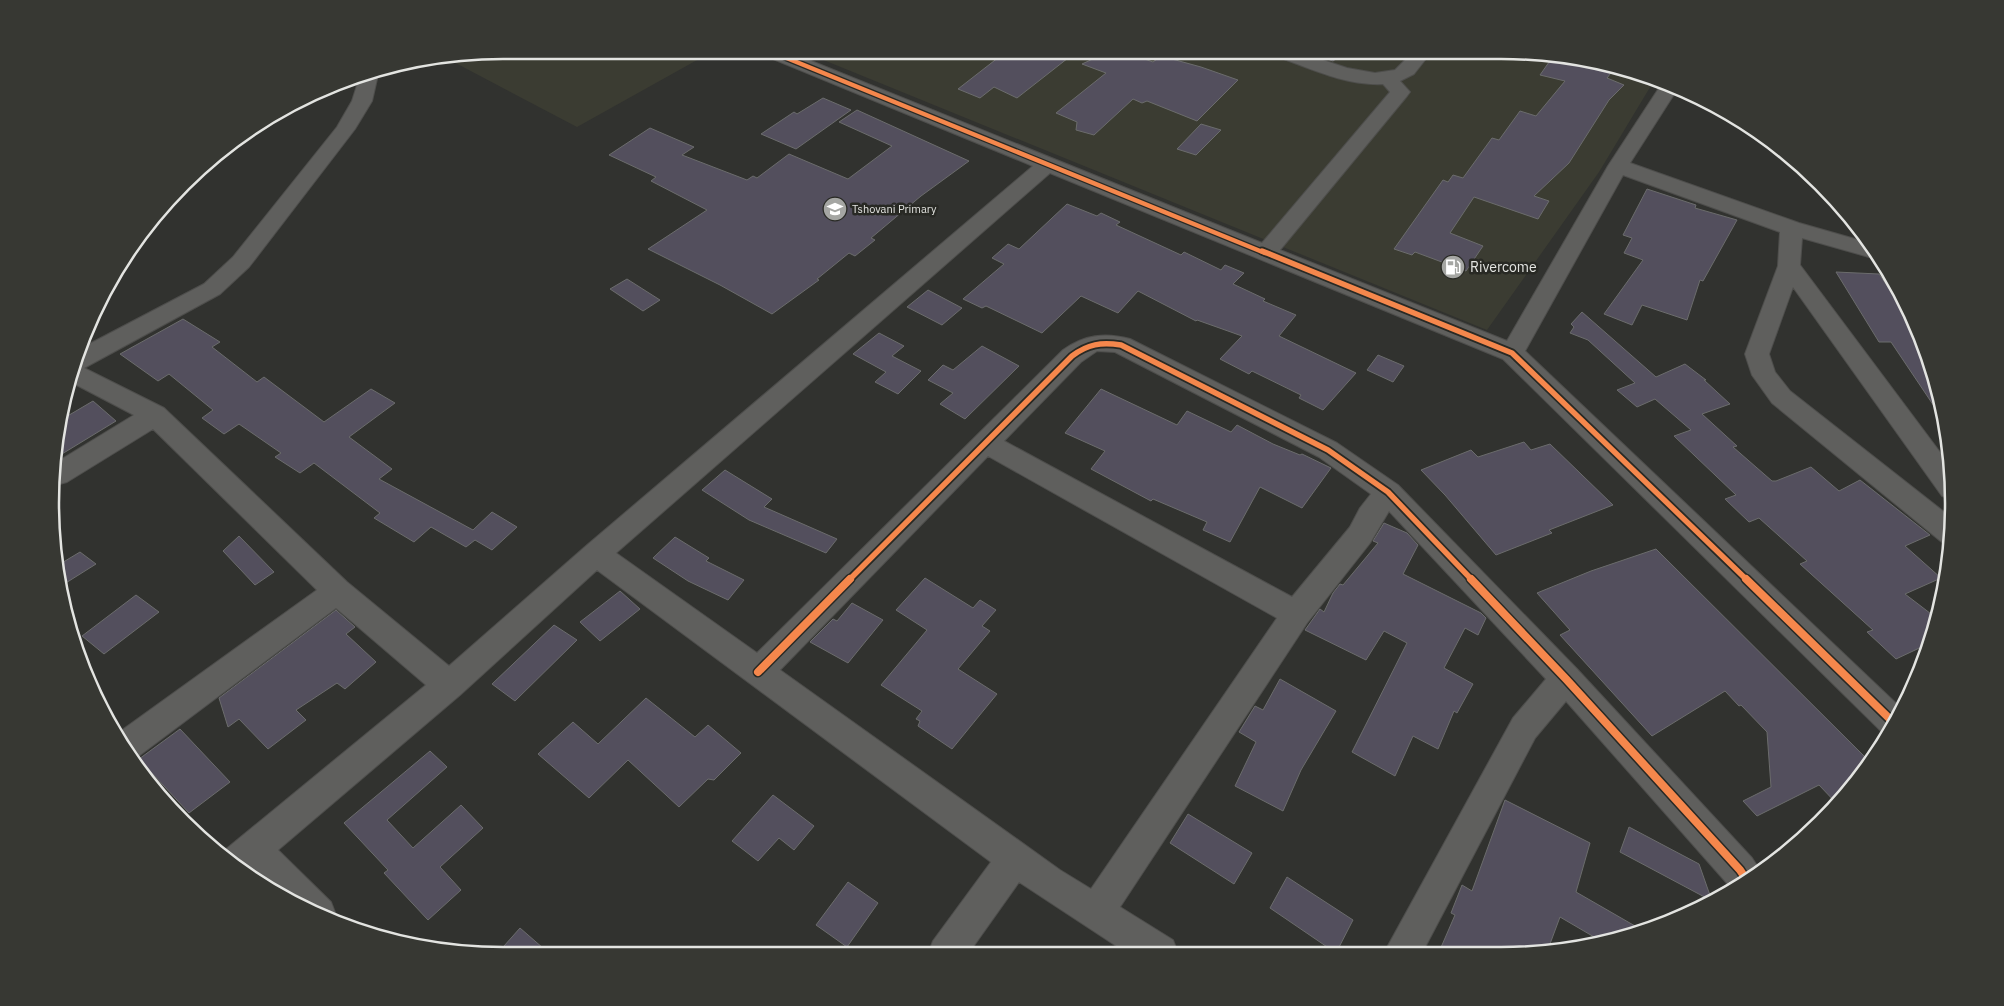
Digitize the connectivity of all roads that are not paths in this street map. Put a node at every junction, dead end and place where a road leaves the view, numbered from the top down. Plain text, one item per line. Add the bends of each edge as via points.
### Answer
1 (789, 59) edge
2 (1302, 59) edge
3 (1416, 59) edge
4 (368, 80) edge
5 (1388, 80) junction
6 (1666, 91) edge
7 (1047, 164) junction
8 (1618, 166) junction
9 (1791, 228) junction
10 (1865, 249) edge
11 (1266, 253) junction
12 (1789, 266) junction
13 (1512, 352) junction
14 (83, 358) edge
15 (78, 375) edge
16 (155, 415) junction
17 (986, 443) junction
18 (60, 473) edge
19 (1944, 478) edge
20 (1388, 492) junction
21 (1944, 528) edge
22 (596, 554) junction
23 (337, 591) junction
24 (1296, 614) junction
25 (758, 672) junction
26 (1566, 679) junction
27 (449, 685) junction
28 (1889, 718) edge
29 (130, 744) edge
30 (245, 855) edge
31 (1015, 858) junction
32 (1743, 875) edge
33 (292, 893) edge
34 (1096, 912) junction
35 (951, 947) edge
36 (1151, 947) edge
37 (1405, 947) edge

1 - 7 street
2 - 5 street via 1366,78
3 - 5 street via 1404,74
4 - 14 street via 362,101 345,129 241,262 212,289
5 - 11 street via 1400,92
6 - 8 street
7 - 11 street
7 - 22 street
8 - 9 street
8 - 13 street
9 - 10 street
9 - 12 street
11 - 13 street
12 - 19 street
12 - 21 street via 1757,354 1764,375 1781,397
13 - 28 street
15 - 16 street
16 - 18 street
16 - 23 street
17 - 20 street via 1072,356 1086,345 1099,341 1121,345 1328,450
17 - 24 street
17 - 25 street
20 - 24 street via 1360,534
20 - 26 street
22 - 25 street
22 - 27 street
23 - 27 street
23 - 29 street
24 - 34 street
25 - 31 street
26 - 32 street
26 - 37 street via 1524,728
27 - 30 street
30 - 33 street
31 - 34 street
31 - 35 street
34 - 36 street

